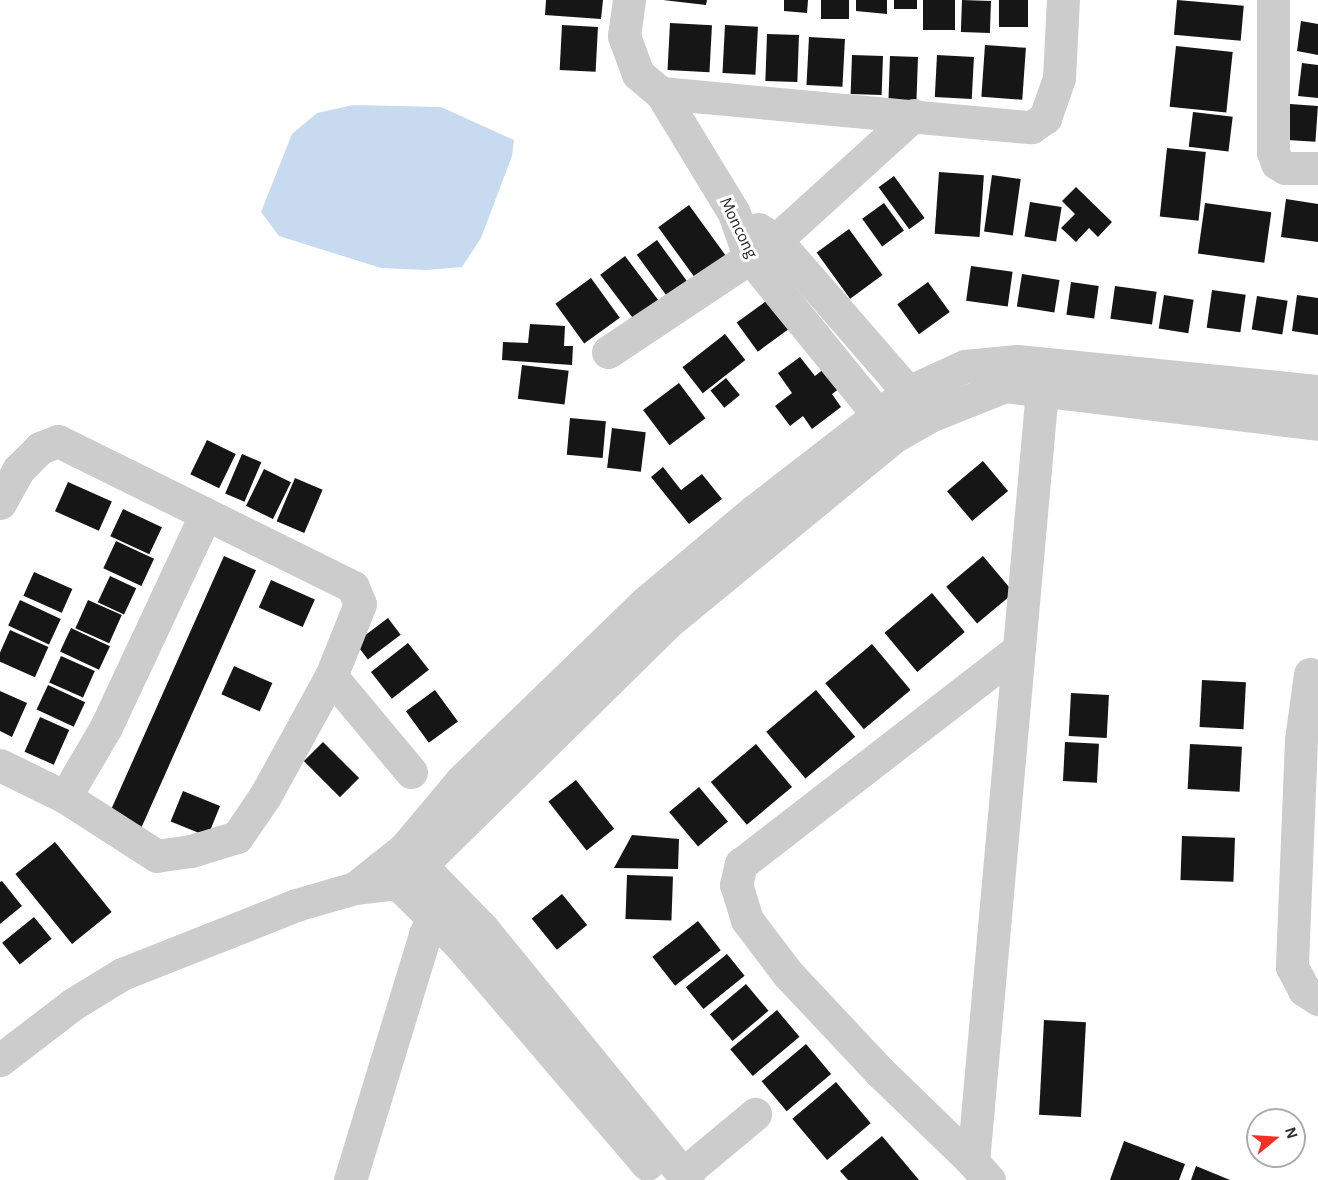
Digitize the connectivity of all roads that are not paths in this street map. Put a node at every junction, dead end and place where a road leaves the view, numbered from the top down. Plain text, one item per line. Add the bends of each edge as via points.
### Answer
1 (629, 0) edge
2 (1063, 0) edge
3 (1273, 0) edge
4 (661, 93) junction
5 (914, 115) junction
6 (1318, 168) edge
7 (763, 248) junction
8 (608, 352) dead end
9 (1042, 390) junction
10 (1318, 391) edge
11 (908, 392) junction
12 (930, 416) junction
13 (1318, 424) edge
14 (887, 426) junction
15 (0, 503) edge
16 (206, 514) junction
17 (1019, 649) junction
18 (1310, 674) dead end
19 (331, 676) junction
20 (0, 765) edge
21 (411, 772) dead end
22 (65, 797) junction
23 (400, 866) junction
24 (441, 907) junction
25 (1318, 999) edge
26 (0, 1060) edge
27 (755, 1114) dead end
28 (981, 1171) edge
29 (676, 1178) edge
30 (350, 1180) edge

1 - 4 street, Moncong via 624,36 638,74
2 - 5 street via 1059,78 1041,123 1031,127
3 - 6 street via 1273,152 1277,163 1285,168
4 - 5 street
4 - 7 street, Moncong via 734,213
5 - 7 street
7 - 8 street
7 - 11 street
7 - 14 street, Moncong
9 - 12 street via 1005,386
9 - 13 street
9 - 17 street
10 - 11 street via 1009,361 965,366
11 - 12 street
11 - 14 street
12 - 14 street
14 - 23 street
15 - 16 street via 18,470 40,448 58,441
16 - 19 street via 353,587 360,604
16 - 22 street via 106,727
17 - 28 street
17 - 28 street via 741,864 736,885 747,920 788,974
18 - 25 street via 1301,740 1292,967 1304,990
19 - 21 street
19 - 22 street via 265,796 237,837 191,851 157,855
20 - 22 street
23 - 24 street
23 - 26 street via 355,888 296,905 122,974 73,1004
24 - 29 street via 483,929
24 - 30 street
27 - 29 street

